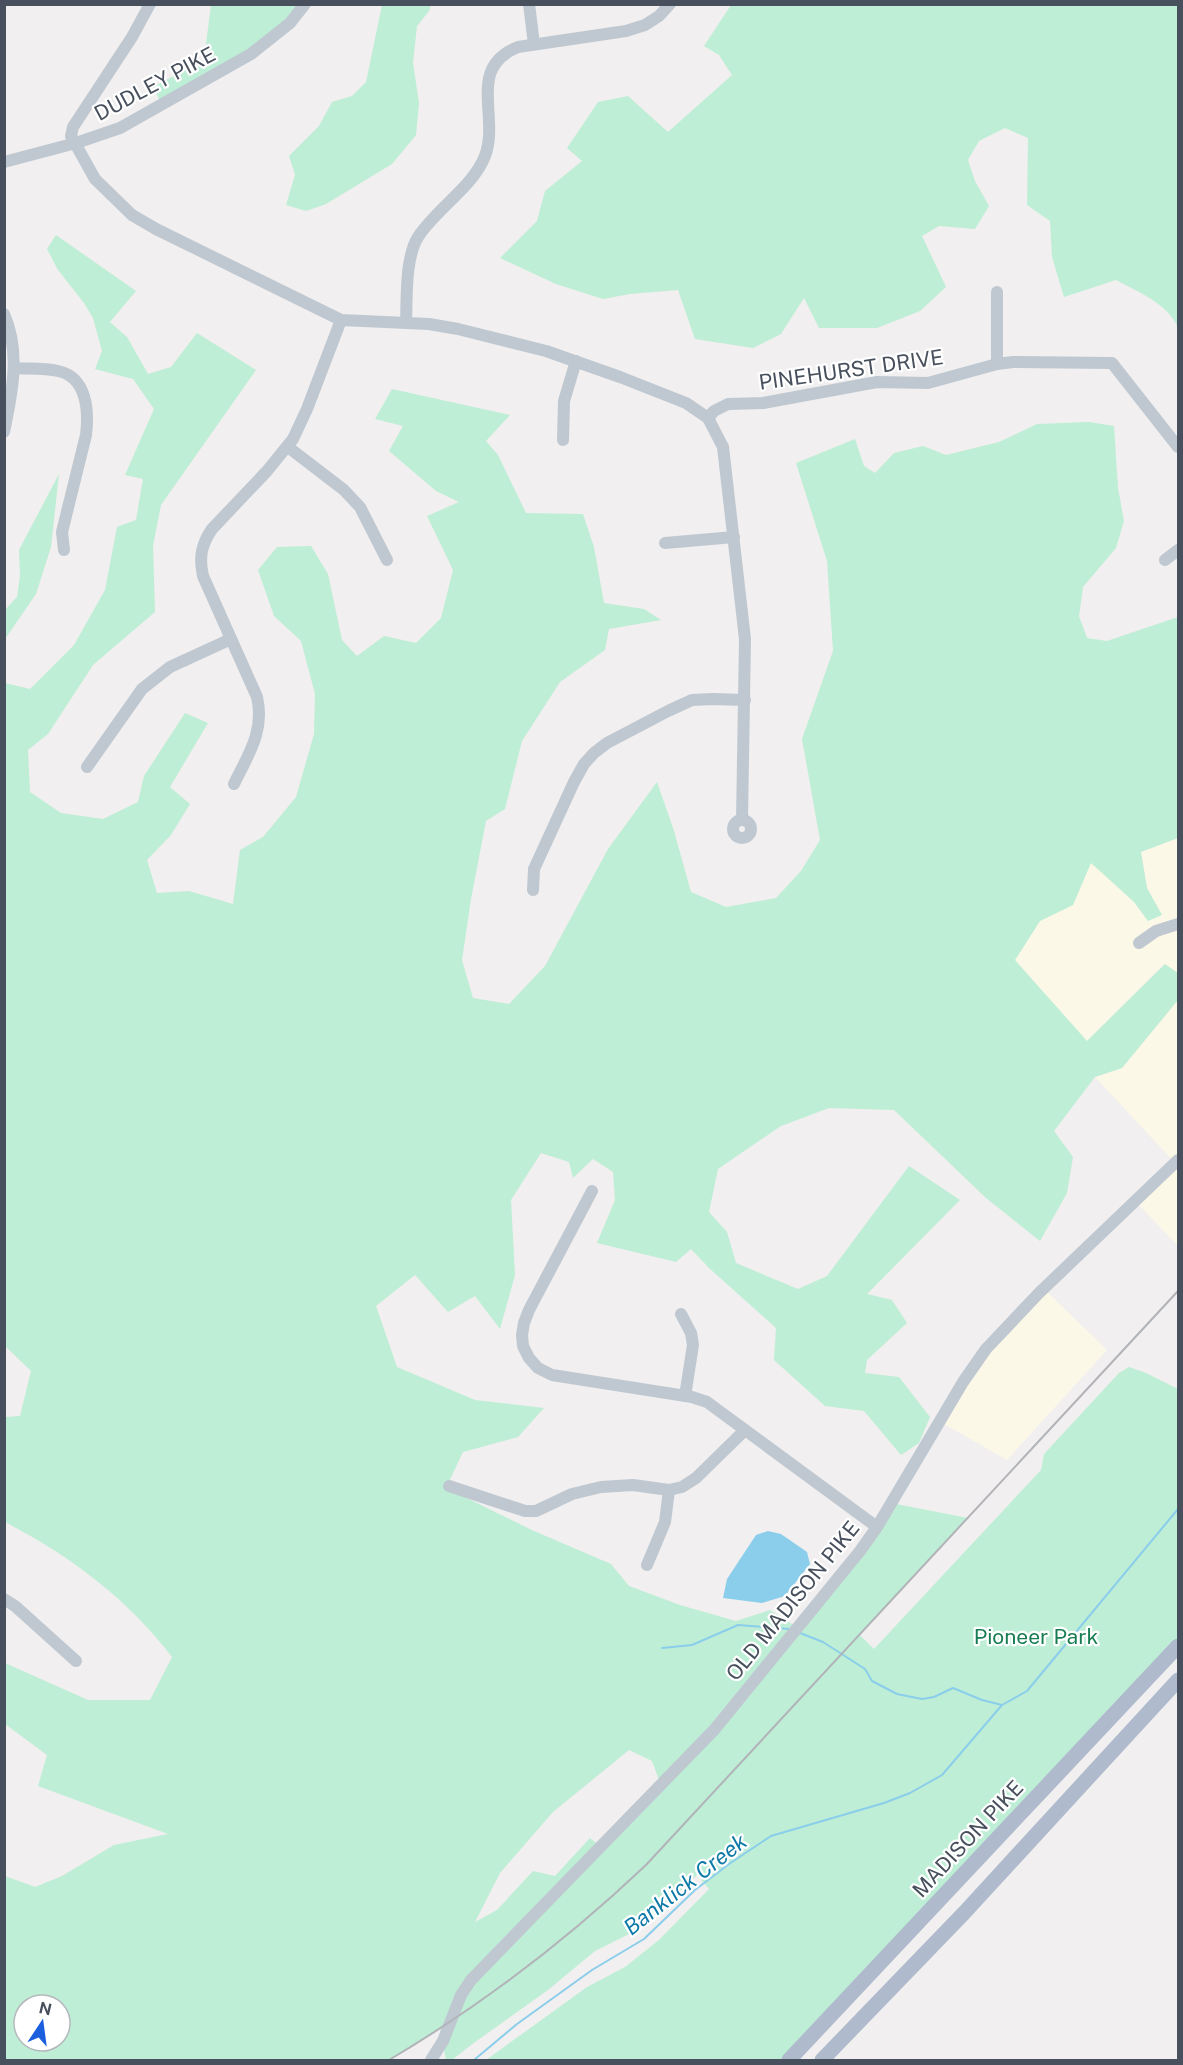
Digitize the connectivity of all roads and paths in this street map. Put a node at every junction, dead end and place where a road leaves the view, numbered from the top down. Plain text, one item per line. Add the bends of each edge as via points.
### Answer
1 (150, 4) edge
2 (305, 4) edge
3 (529, 4) edge
4 (670, 4) edge
5 (534, 44) junction
6 (76, 143) junction
7 (4, 162) edge
8 (997, 292) dead end
9 (4, 314) edge
10 (341, 320) junction
11 (406, 323) junction
12 (576, 361) junction
13 (997, 364) junction
14 (14, 368) junction
15 (708, 417) junction
16 (4, 432) edge
17 (563, 440) dead end
18 (288, 447) junction
19 (1179, 447) edge
20 (734, 537) junction
21 (665, 543) dead end
22 (64, 550) dead end
23 (1179, 550) edge
24 (387, 560) dead end
25 (1165, 560) dead end
26 (231, 639) junction
27 (745, 700) junction
28 (87, 767) dead end
29 (234, 784) dead end
30 (742, 820) dead end
31 (533, 890) dead end
32 (1179, 924) edge
33 (1139, 943) dead end
34 (1179, 1160) edge
35 (592, 1191) dead end
36 (681, 1314) dead end
37 (685, 1396) junction
38 (745, 1430) junction
39 (449, 1486) dead end
40 (669, 1490) junction
41 (877, 1527) junction
42 (647, 1565) dead end
43 (4, 1599) edge
44 (1179, 1646) edge
45 (76, 1661) dead end
46 (1179, 1680) edge
47 (431, 2061) edge
48 (789, 2061) edge
49 (822, 2061) edge

1 - 6 street via 73,127 71,136
2 - 6 street, DUDLEY PIKE via 290,23 251,54 120,128
3 - 5 street
4 - 5 street via 645,25 626,31
5 - 11 street via 509,50 491,69 485,154 476,171 418,237 410,257
6 - 7 street, DUDLEY PIKE
6 - 10 street via 95,179 132,215
8 - 13 street
9 - 14 street via 10,329
10 - 11 street
10 - 18 street
11 - 12 street via 458,329
12 - 15 street via 686,403
12 - 17 street via 564,401
13 - 15 street, PINEHURST DRIVE via 928,382 878,382 763,403 728,404
13 - 19 street, PINEHURST DRIVE via 1112,363
14 - 16 street
14 - 22 street via 65,374 78,385 85,399 86,435 62,532
15 - 20 street via 723,447
18 - 24 street via 360,507
18 - 26 street via 212,529 200,554 203,576
20 - 21 street
20 - 27 street via 745,639
23 - 25 street
26 - 28 street via 170,667 142,689
26 - 29 street via 257,697 260,714 257,735
27 - 30 street
27 - 31 street via 692,700 594,753 574,782 534,869
32 - 33 street via 1156,931
34 - 41 street, OLD MADISON PIKE via 986,1349
35 - 37 street via 529,1310 522,1335 528,1358 552,1375
36 - 37 street via 693,1346
37 - 38 street via 707,1402
38 - 40 street via 696,1478
38 - 41 street
39 - 40 street via 525,1511 536,1511 572,1494 601,1487 633,1485
40 - 42 street via 665,1522
41 - 47 street, OLD MADISON PIKE via 714,1730 471,1980
43 - 45 street
44 - 48 main road, MADISON PIKE
46 - 49 main road

